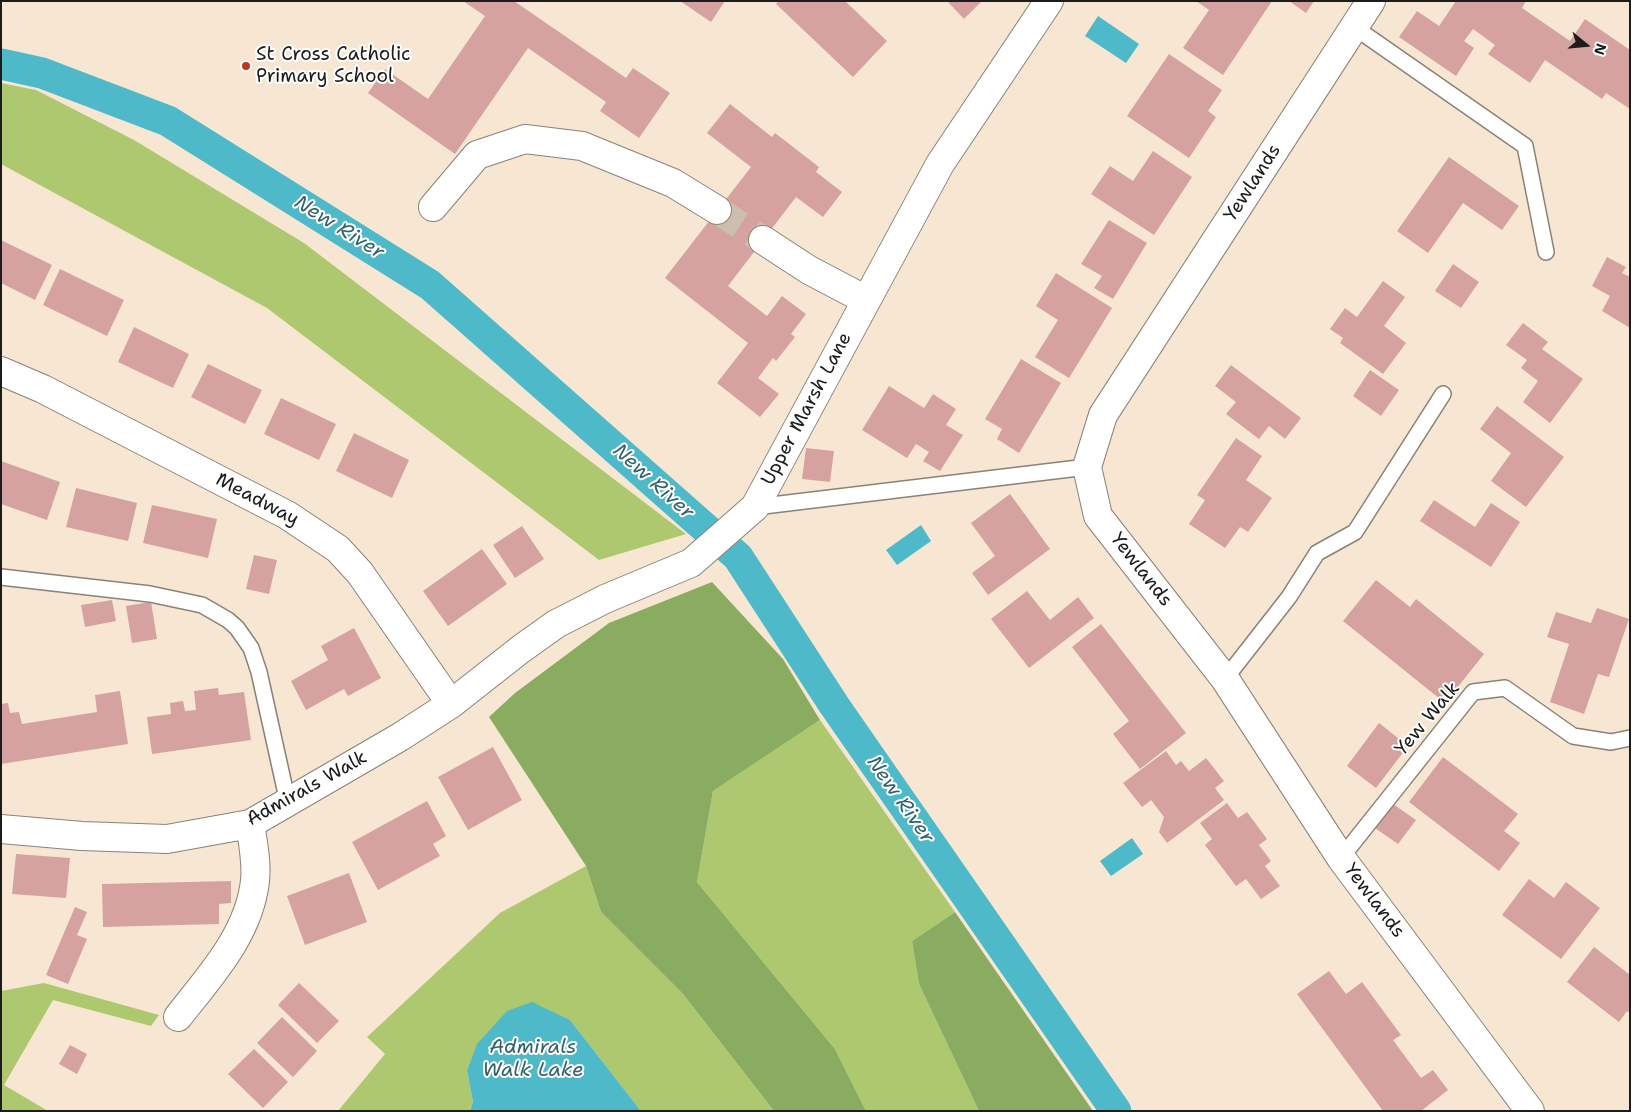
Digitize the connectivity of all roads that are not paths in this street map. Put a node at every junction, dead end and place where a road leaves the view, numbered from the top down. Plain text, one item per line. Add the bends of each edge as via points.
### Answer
1 (1049, 1) edge
2 (1371, 1) edge
3 (1354, 27) junction
4 (433, 207) dead end
5 (717, 210) tunnel mouth
6 (763, 240) tunnel mouth
7 (1546, 252) dead end
8 (866, 300) junction
9 (1, 371) edge
10 (1443, 394) dead end
11 (1087, 467) junction
12 (752, 511) junction
13 (1, 577) edge
14 (1225, 679) junction
15 (451, 704) junction
16 (1630, 738) edge
17 (288, 803) junction
18 (250, 824) junction
19 (1, 828) edge
20 (1341, 858) junction
21 (178, 1017) dead end
22 (1530, 1111) edge

1 - 8 street, Upper Marsh Lane via 940,164
2 - 3 street, Yewlands
3 - 7 lane via 1525,146
3 - 11 street, Yewlands via 1103,415
4 - 5 street via 477,155 525,139 582,146 673,183
6 - 8 street via 809,270
8 - 12 street, Upper Marsh Lane
9 - 15 street, Meadway via 44,389 287,515 338,549 360,573
10 - 14 lane via 1355,532 1317,553 1290,597
11 - 12 lane
11 - 14 street, Yewlands via 1098,516
12 - 15 street, Upper Marsh Lane via 690,563 556,624
13 - 17 lane via 150,594 202,605 228,620 251,648 259,672
14 - 20 street, Yewlands
15 - 17 street, Admirals Walk
16 - 20 lane, Yew Walk via 1611,742 1573,736 1505,688 1473,692
17 - 18 street, Admirals Walk
18 - 19 street, Admirals Walk via 167,839 82,836
18 - 21 street via 256,859 255,881 246,919 222,960
20 - 22 street, Yewlands

